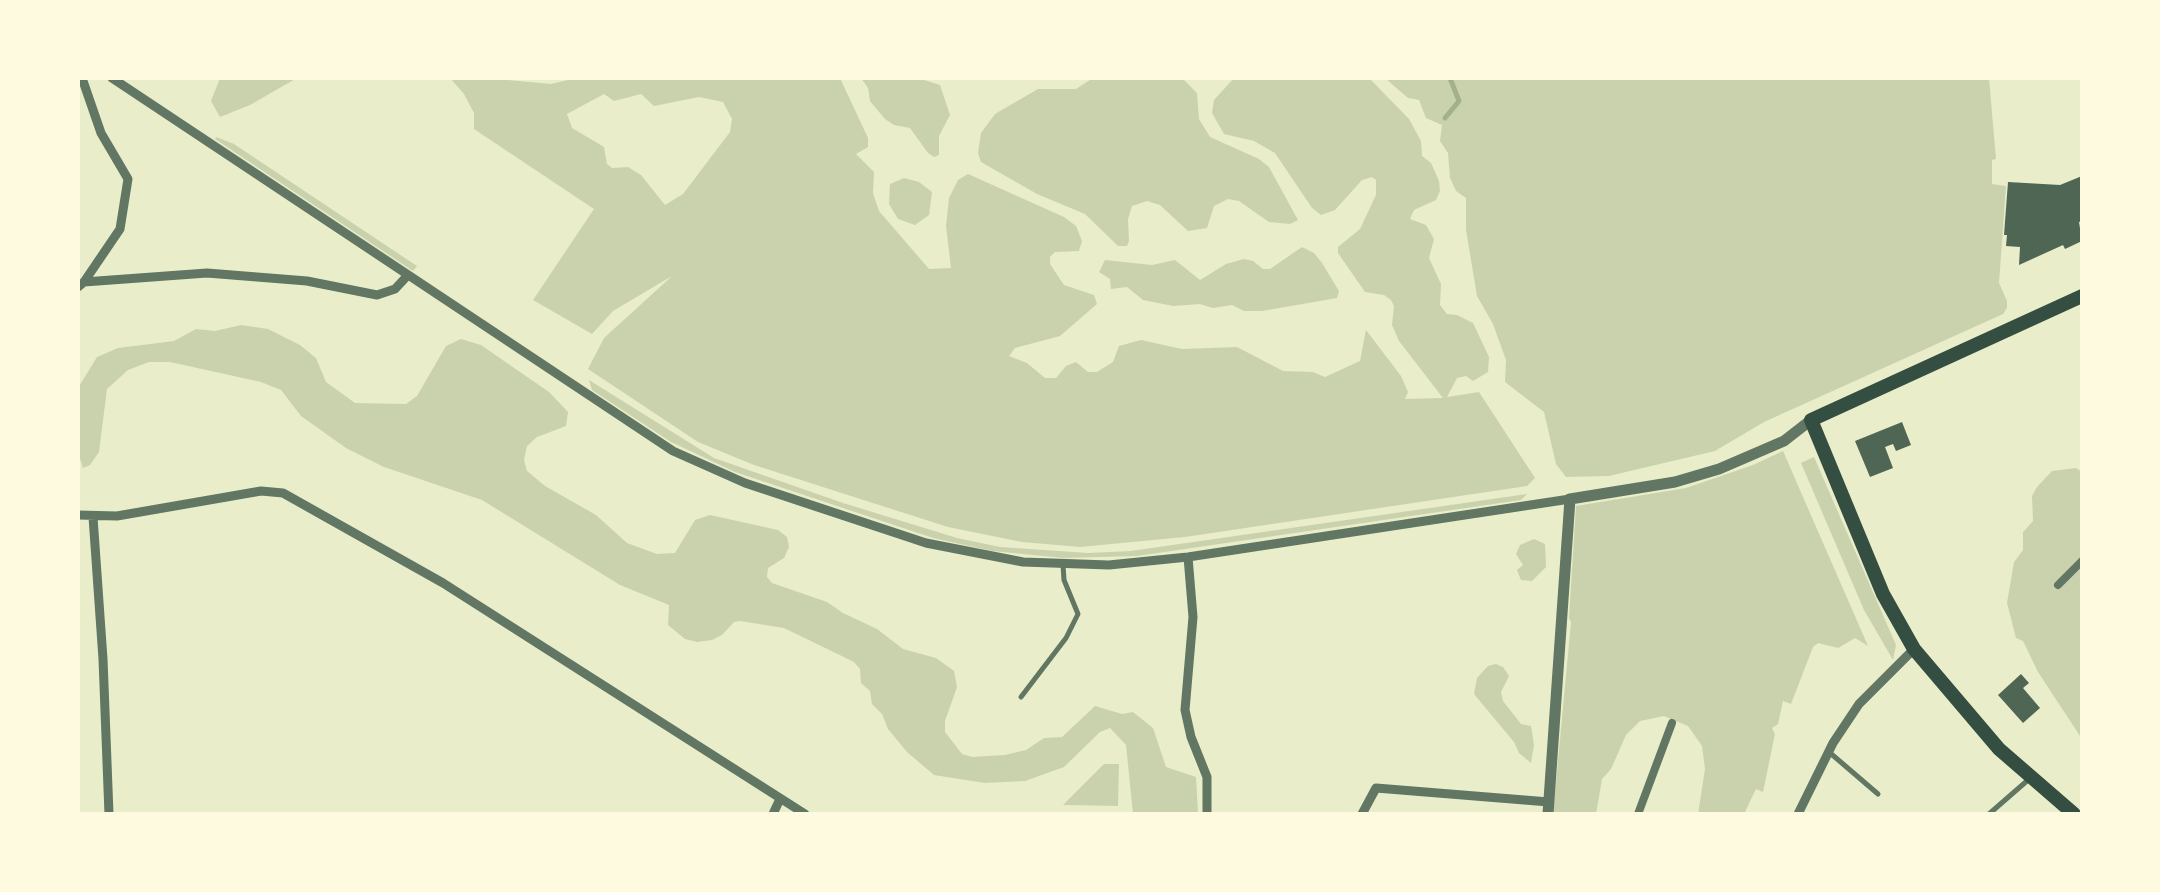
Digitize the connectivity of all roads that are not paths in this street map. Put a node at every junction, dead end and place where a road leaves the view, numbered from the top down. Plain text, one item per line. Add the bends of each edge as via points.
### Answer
1 (82, 78) edge
2 (112, 78) edge
3 (408, 275) junction
4 (81, 284) edge
5 (2082, 296) edge
6 (1811, 420) junction
7 (1570, 500) junction
8 (78, 515) edge
9 (92, 517) junction
10 (1188, 557) junction
11 (2082, 561) edge
12 (1063, 565) junction
13 (2058, 585) dead end
14 (1914, 648) junction
15 (1021, 697) dead end
16 (1672, 723) dead end
17 (1829, 752) junction
18 (2030, 778) junction
19 (1878, 794) dead end
20 (780, 799) junction
21 (1549, 808) edge
22 (108, 814) edge
23 (773, 814) edge
24 (805, 814) edge
25 (1208, 814) edge
26 (1362, 814) edge
27 (1638, 814) edge
28 (1798, 814) edge
29 (1989, 814) edge
30 (2074, 814) edge

1 - 4 street via 100,132 128,179 121,226
2 - 3 street
3 - 4 street via 395,290 377,295 207,273
3 - 12 street via 643,432 714,470 951,550
5 - 6 main road
6 - 7 street via 1784,441 1719,470
6 - 14 main road via 1884,594
7 - 10 street
7 - 21 street
8 - 9 street
9 - 20 street via 250,492 282,493 434,578
9 - 22 street
10 - 12 street
10 - 25 street via 1193,617 1185,710 1207,777
11 - 13 street
12 - 15 lane via 1078,614
14 - 17 street via 1859,704
14 - 18 main road
16 - 27 street
17 - 19 lane
17 - 28 street
18 - 29 lane
18 - 30 main road
20 - 23 street
20 - 24 street
21 - 26 street via 1376,788

